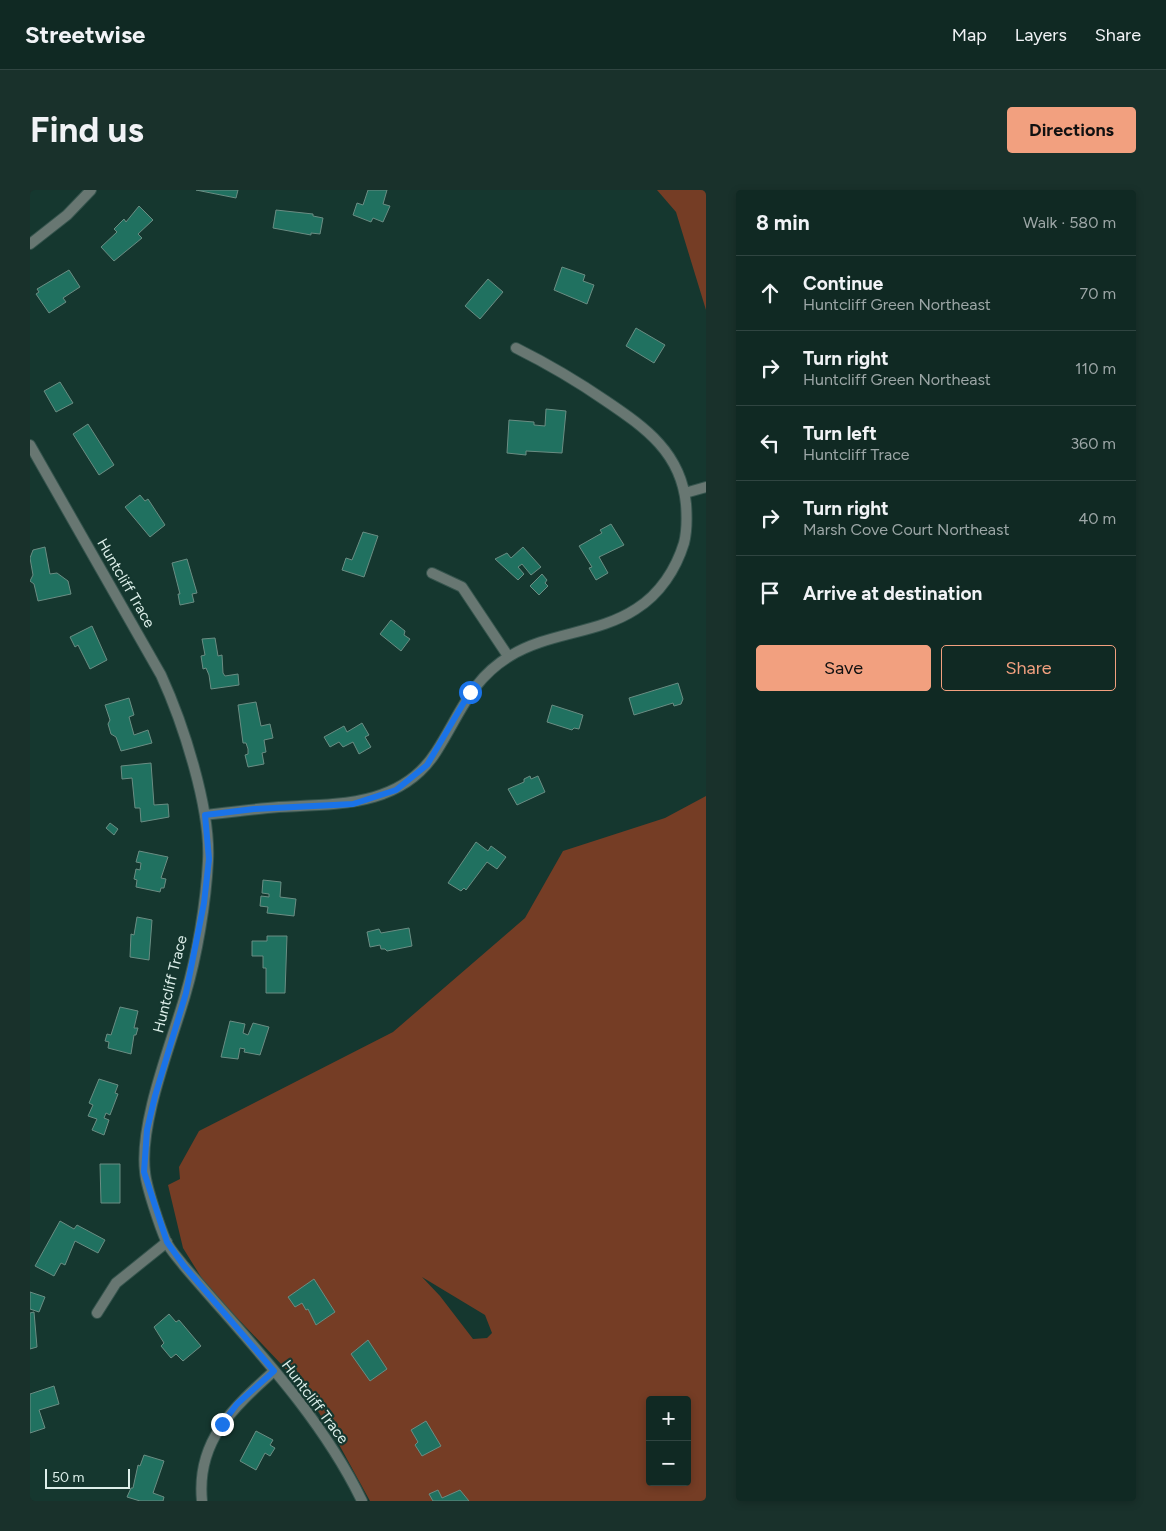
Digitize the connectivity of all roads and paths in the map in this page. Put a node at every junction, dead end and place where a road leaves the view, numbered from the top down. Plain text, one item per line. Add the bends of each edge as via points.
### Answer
1 (91, 190) edge
2 (30, 244) edge
3 (516, 348) dead end
4 (30, 444) edge
5 (706, 487) edge
6 (685, 493) junction
7 (432, 573) dead end
8 (508, 656) junction
9 (205, 815) junction
10 (167, 1242) junction
11 (97, 1313) dead end
12 (274, 1371) junction
13 (202, 1501) edge
14 (362, 1501) edge

1 - 2 street via 67,215
3 - 6 street via 563,372 644,427 670,456
4 - 9 street, Huntcliff Trace via 161,675 179,715
5 - 6 street
6 - 8 street via 686,523 680,556 671,574 651,598 618,619 546,640
7 - 8 street via 462,588
8 - 9 street via 470,692 427,765 396,790 353,804
9 - 10 street, Huntcliff Trace via 209,859 204,903 186,993 147,1130 144,1172
10 - 11 street via 116,1283
10 - 12 street, Huntcliff Trace
12 - 13 street via 237,1404 210,1444 202,1468
12 - 14 street, Huntcliff Trace via 320,1429

